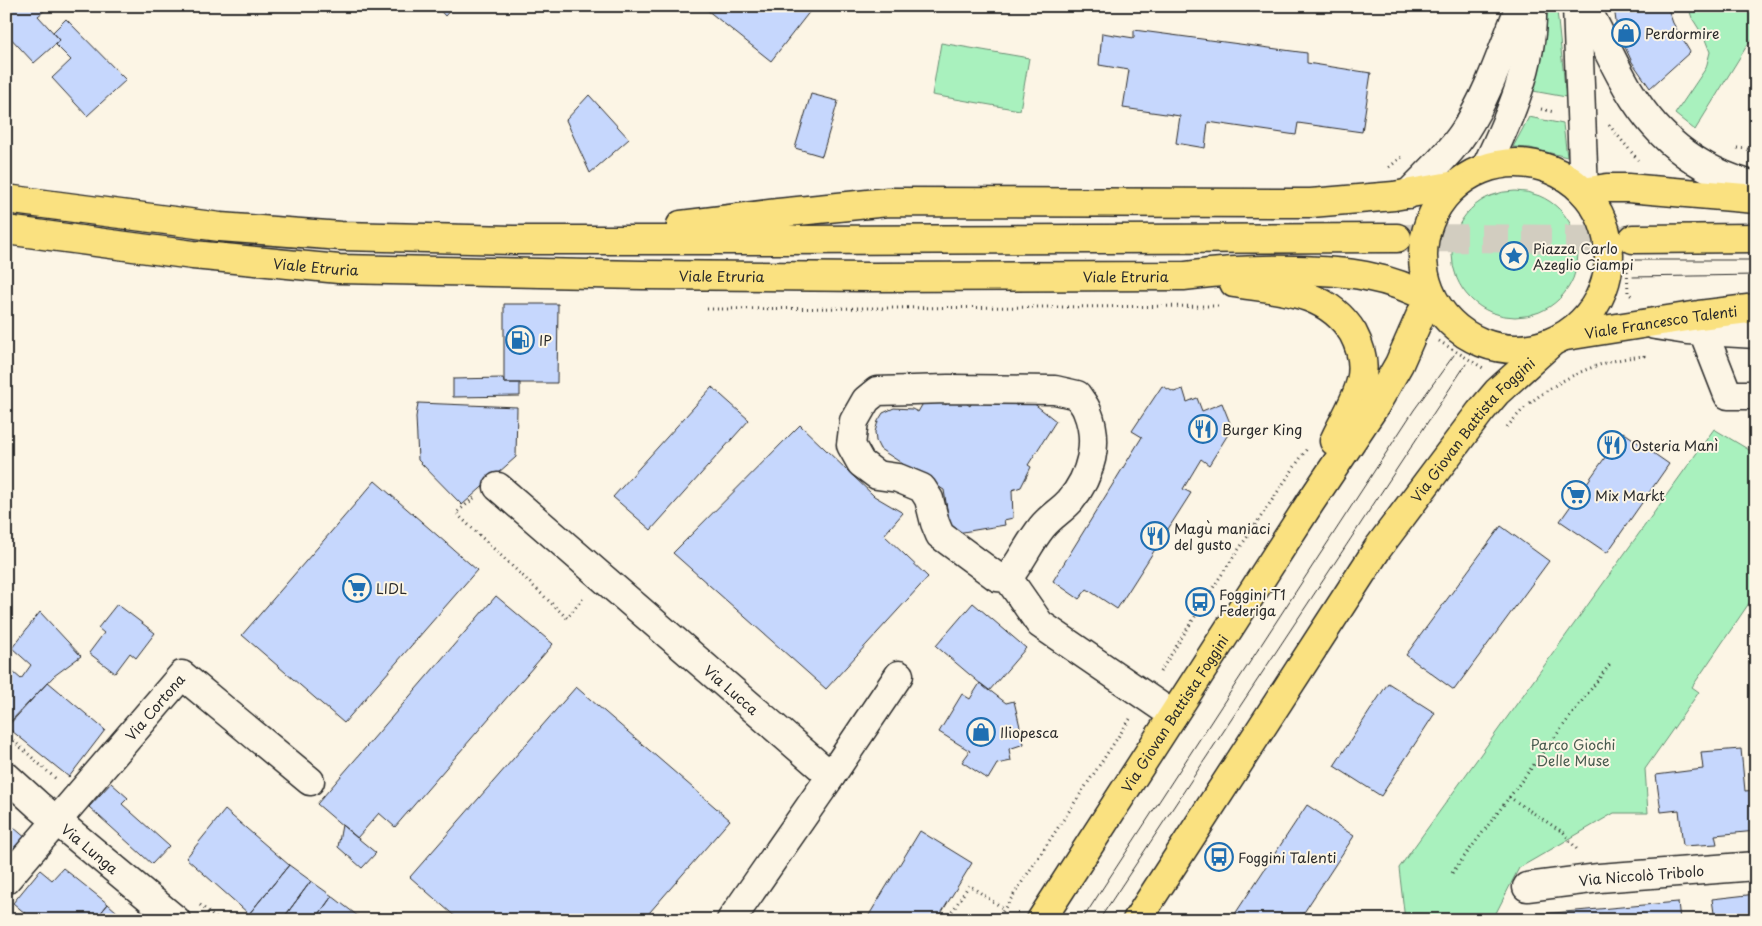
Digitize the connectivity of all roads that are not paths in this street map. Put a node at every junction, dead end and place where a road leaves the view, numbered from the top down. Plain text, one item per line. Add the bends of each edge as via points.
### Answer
1 (1520, 6) edge
2 (1532, 6) edge
3 (1578, 6) edge
4 (1586, 6) edge
5 (1486, 167) junction
6 (1456, 185) junction
7 (1756, 186) edge
8 (1584, 192) junction
9 (1408, 194) junction
10 (6, 199) edge
11 (1756, 199) edge
12 (6, 230) edge
13 (1397, 238) tunnel mouth
14 (1633, 238) tunnel mouth
15 (1756, 238) edge
16 (575, 239) junction
17 (1184, 276) junction
18 (1432, 300) junction
19 (1756, 308) edge
20 (1646, 324) junction
21 (1703, 331) junction
22 (1756, 334) edge
23 (1558, 340) junction
24 (1756, 395) edge
25 (498, 487) dead end
26 (1310, 503) junction
27 (1008, 578) junction
28 (899, 675) dead end
29 (1173, 715) junction
30 (6, 776) edge
31 (831, 776) junction
32 (310, 781) dead end
33 (56, 820) junction
34 (1756, 866) edge
35 (6, 880) edge
36 (1527, 887) dead end
37 (176, 920) edge
38 (731, 920) edge
39 (1040, 920) edge
40 (1138, 920) edge

1 - 9 street via 1472,119 1450,150
2 - 5 street via 1530,37 1520,87
3 - 8 street
4 - 7 street via 1630,94 1662,135 1706,166
5 - 6 main road
5 - 8 main road via 1513,162 1538,164 1560,173
6 - 9 main road
6 - 18 main road via 1438,208 1427,232 1423,261
8 - 11 main road via 1628,188
8 - 23 main road via 1596,209 1604,230 1607,272 1603,288 1588,314
9 - 16 main road via 1311,203 888,202
10 - 16 main road via 220,227 341,236
12 - 17 main road, Viale Etruria via 194,255 339,269 870,277
13 - 16 main road
14 - 15 main road
17 - 18 main road, Viale Etruria via 1235,270 1341,272 1399,284
17 - 26 main road via 1296,293 1316,300 1340,315 1355,337 1362,360 1359,388
18 - 23 main road via 1452,323 1473,337 1499,347 1514,348
18 - 26 main road, Via Giovan Battista Foggini via 1415,325 1399,364 1375,406
19 - 20 main road, Viale Francesco Talenti
20 - 21 street
20 - 23 main road, Viale Francesco Talenti
21 - 22 street
21 - 24 street via 1728,395
23 - 40 main road, Via Giovan Battista Foggini via 1488,402 1378,548
25 - 31 street, Via Lucca
26 - 29 main road, Via Giovan Battista Foggini
27 - 27 street via 997,577 940,535 929,499 922,488 898,478 877,475 860,463 851,445 854,420 866,400 877,391 948,388 1055,390 1077,395 1087,410 1092,432 1093,456 1087,473 1070,500 1042,526
27 - 29 street via 1040,624
28 - 31 street
29 - 39 main road, Via Giovan Battista Foggini
30 - 33 street, Via Lunga
31 - 38 street
32 - 33 street, Via Cortona via 182,675
33 - 35 street
33 - 37 street, Via Lunga
34 - 36 street, Via Niccolò Tribolo

